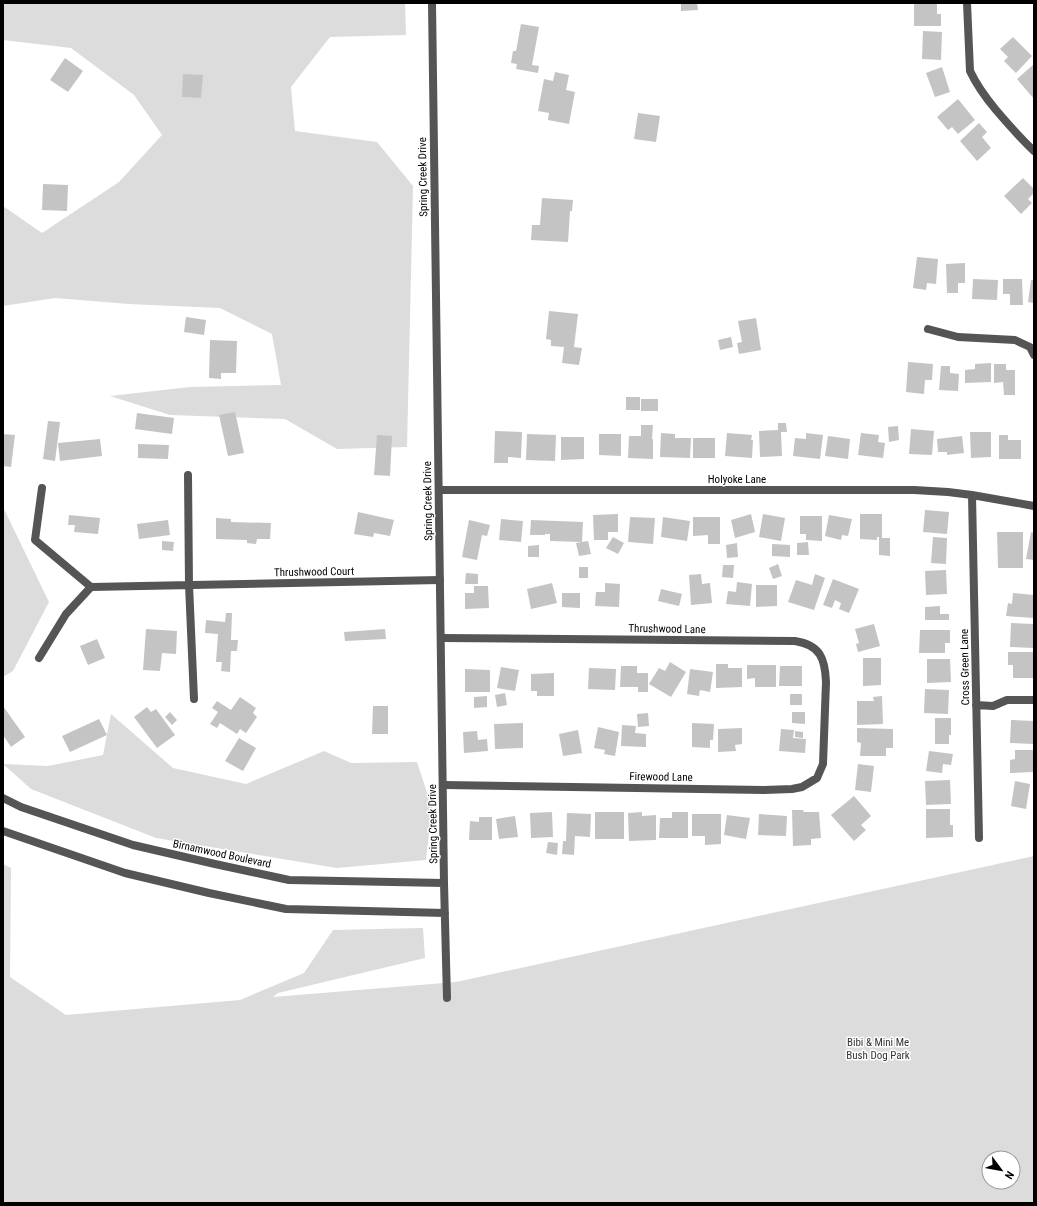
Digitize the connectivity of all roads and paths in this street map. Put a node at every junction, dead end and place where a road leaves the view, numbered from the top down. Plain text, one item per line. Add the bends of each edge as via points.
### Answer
1 (432, 3) edge
2 (967, 3) edge
3 (1034, 151) edge
4 (928, 329) dead end
5 (1034, 355) edge
6 (188, 475) dead end
7 (42, 488) dead end
8 (438, 490) junction
9 (972, 495) junction
10 (1034, 506) edge
11 (440, 580) junction
12 (189, 585) junction
13 (91, 587) junction
14 (442, 638) junction
15 (39, 658) dead end
16 (194, 699) dead end
17 (1034, 700) edge
18 (976, 705) junction
19 (825, 721) joint
20 (444, 785) junction
21 (3, 798) edge
22 (3, 831) edge
23 (979, 838) dead end
24 (444, 883) junction
25 (445, 913) junction
26 (447, 998) dead end

1 - 8 street, Spring Creek Drive
2 - 3 street via 970,71 985,96 1016,134
4 - 5 street via 958,337 1016,340 1030,348
6 - 12 street
7 - 13 street via 35,540
8 - 9 street, Holyoke Lane via 914,490
8 - 11 street, Spring Creek Drive
9 - 10 street, Holyoke Lane
9 - 18 street, Cross Green Lane
11 - 12 street, Thrushwood Court
11 - 14 street, Spring Creek Drive
12 - 13 street, Thrushwood Court
12 - 16 street
13 - 15 street via 66,614
14 - 19 street, Thrushwood Lane via 805,643 814,648 822,658 825,668
14 - 20 street, Spring Creek Drive
17 - 18 street via 1007,700 993,706
18 - 23 street, Cross Green Lane
19 - 20 street, Firewood Lane via 823,764 817,778 802,787 792,789
20 - 24 street, Spring Creek Drive
21 - 24 street, Birnamwood Boulevard via 20,807 133,845 289,880
22 - 25 street via 125,873 286,909
24 - 25 street, Spring Creek Drive
25 - 26 street, Spring Creek Drive

